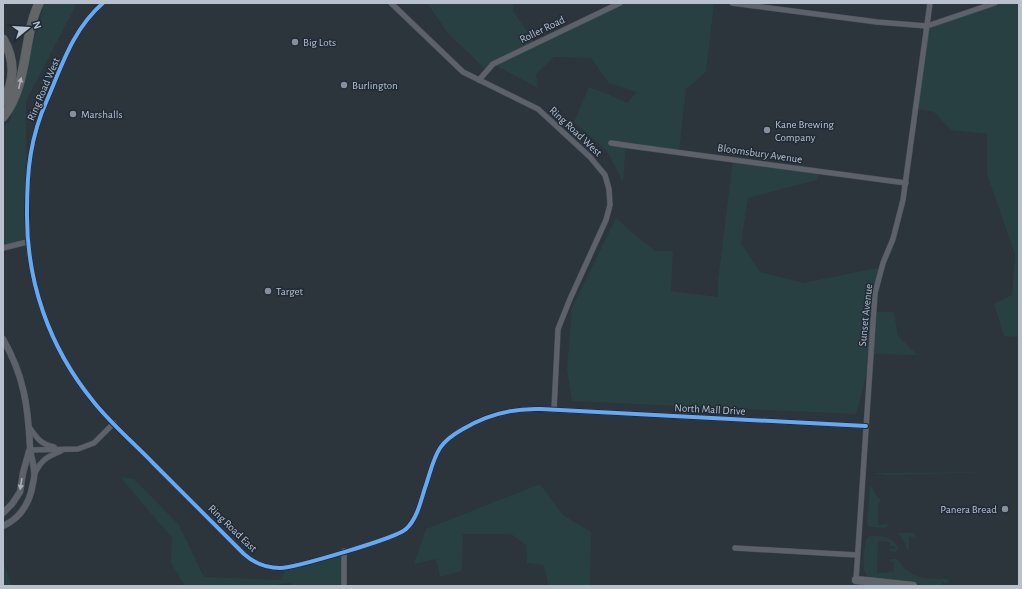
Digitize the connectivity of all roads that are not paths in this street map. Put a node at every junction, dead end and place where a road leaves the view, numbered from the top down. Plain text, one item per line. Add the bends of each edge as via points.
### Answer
1 (39, 3) edge
2 (103, 3) edge
3 (391, 3) edge
4 (620, 3) edge
5 (732, 3) edge
6 (930, 3) edge
7 (995, 3) edge
8 (927, 26) junction
9 (3, 39) edge
10 (479, 80) junction
11 (3, 102) edge
12 (3, 117) edge
13 (611, 143) dead end
14 (906, 183) junction
15 (27, 242) junction
16 (3, 248) edge
17 (3, 339) edge
18 (554, 410) junction
19 (114, 423) junction
20 (866, 426) junction
21 (29, 427) junction
22 (30, 450) junction
23 (64, 450) junction
24 (35, 473) junction
25 (3, 513) edge
26 (3, 526) edge
27 (735, 548) dead end
28 (344, 551) junction
29 (857, 555) junction
30 (855, 583) edge
31 (344, 586) edge
32 (913, 586) edge

12 -> 1 highway via 18,93
2 - 15 street, Ring Road West via 74,38 38,121 28,164
3 - 10 street, Ring Road West via 463,72
4 - 10 street, Roller Road via 493,64
5 - 8 street
6 - 8 street, Sunset Avenue
7 - 8 street
8 - 14 street, Sunset Avenue
9 - 11 highway via 11,56 12,72 9,89
10 - 18 street, Ring Road West via 538,109 598,165 605,175 609,189 610,205 606,220 558,329
13 - 14 street, Bloomsbury Avenue
14 - 20 street, Sunset Avenue via 897,227 875,293
15 - 16 street
15 - 19 street, Ring Road East via 36,293 54,340 80,385
17 - 21 street via 21,379
18 - 20 street, North Mall Drive
18 - 28 street, Ring Road East via 504,411 474,422 454,434 437,453 416,515 410,525 391,537
19 - 23 street via 94,443 78,449
19 - 28 street, Ring Road East via 244,554 256,562 287,568
20 - 29 street, Sunset Avenue
21 - 22 street
21 - 23 street via 41,443
22 - 23 street
22 - 24 street
22 -> 25 street via 20,492
23 - 24 street via 40,462
24 - 26 street via 31,496 21,513
27 - 29 street
28 - 31 street
29 - 30 street, Sunset Avenue
30 - 32 main road

